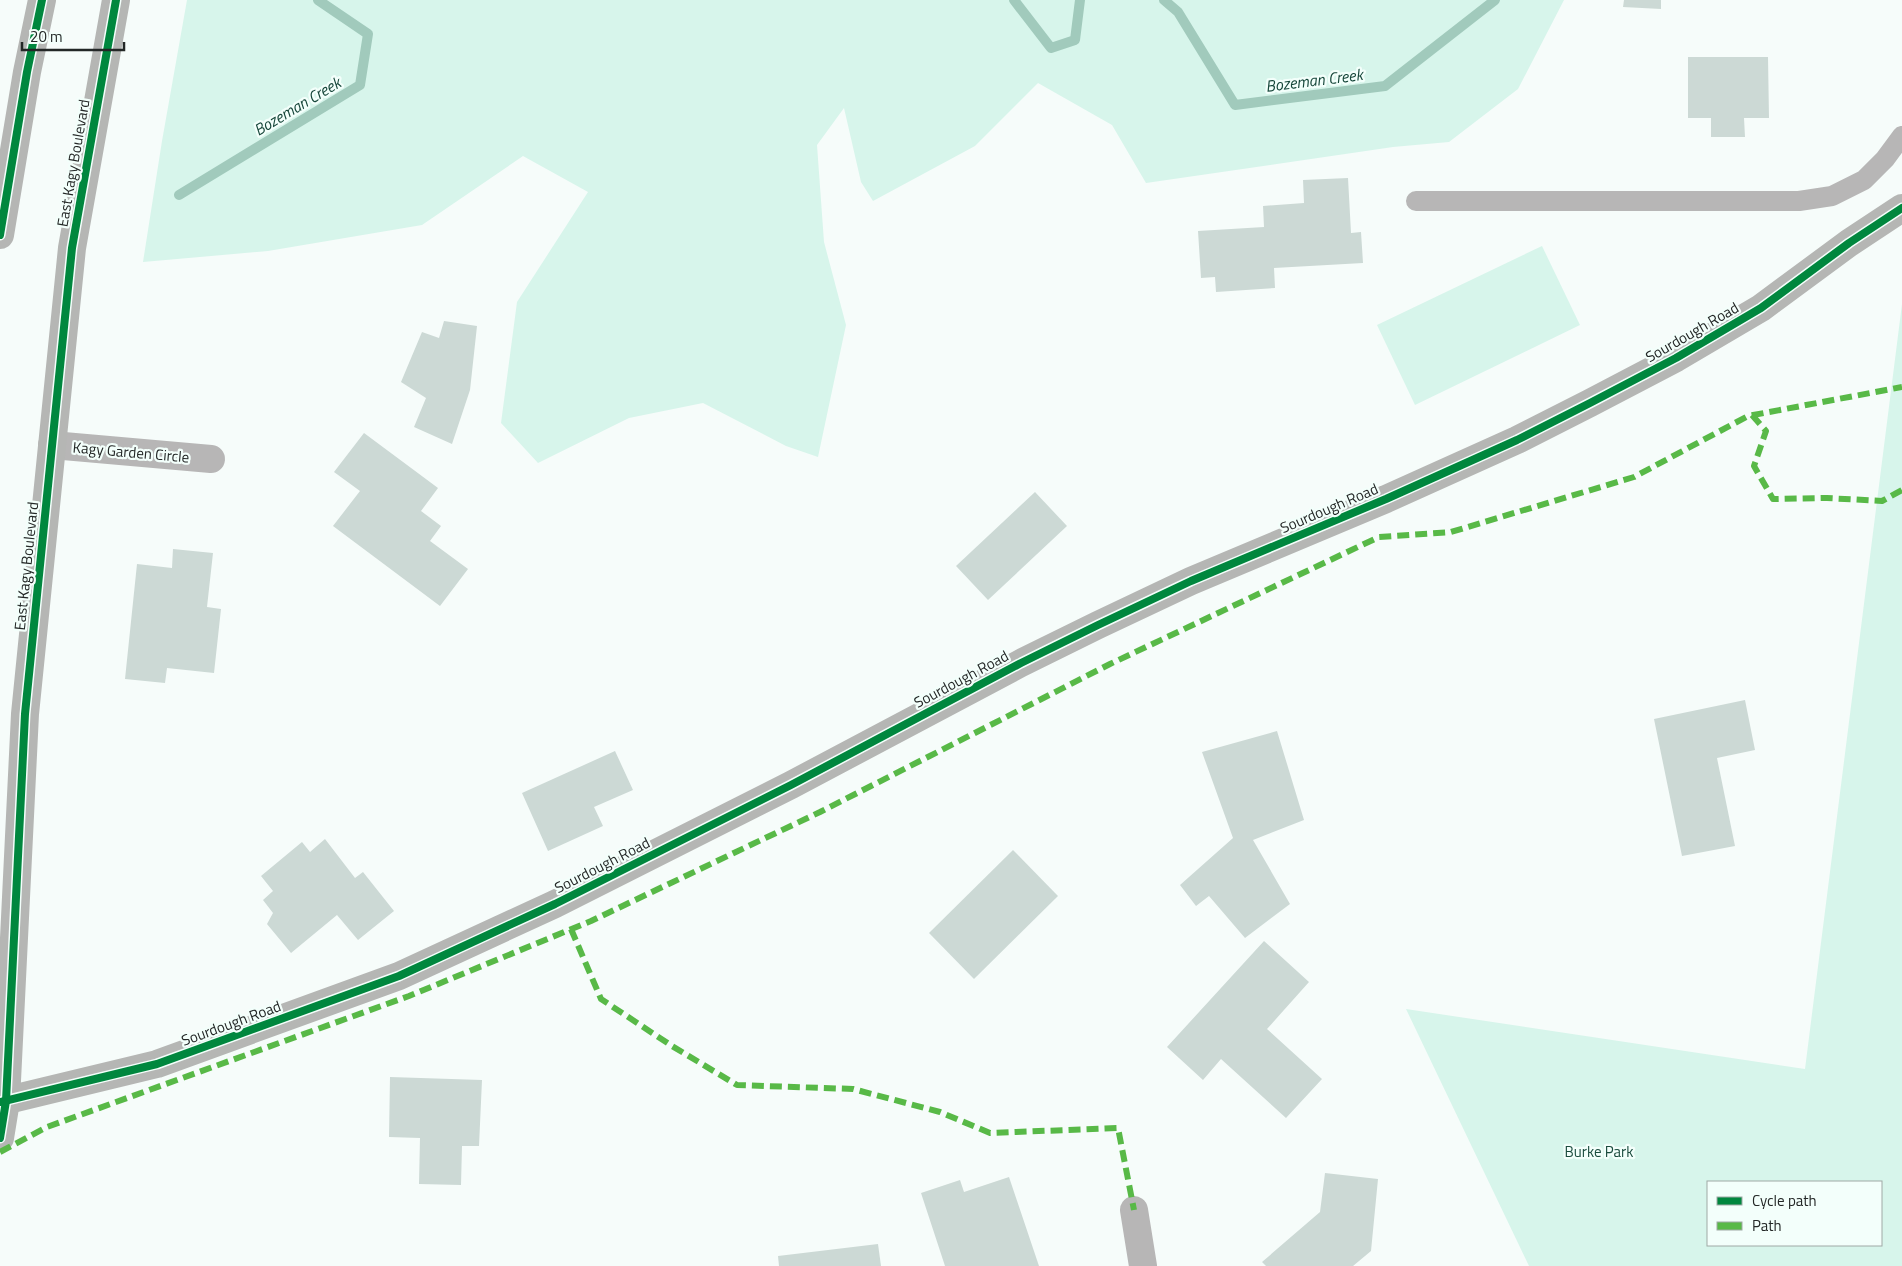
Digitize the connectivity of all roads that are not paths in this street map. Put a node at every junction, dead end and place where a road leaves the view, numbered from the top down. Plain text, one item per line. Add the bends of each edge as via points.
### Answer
1 (42, 0) edge
2 (116, 0) edge
3 (1902, 136) edge
4 (1416, 202) dead end
5 (1902, 208) edge
6 (0, 235) edge
7 (52, 446) junction
8 (211, 459) dead end
9 (3, 1102) edge
10 (0, 1138) edge
11 (1134, 1210) dead end
12 (1143, 1266) edge

1 - 6 street
2 - 7 street, East Kagy Boulevard via 72,248
3 - 4 lane via 1864,180 1832,196 1799,202
5 - 9 street, Sourdough Road via 1761,308 1590,404 1518,440 1098,625 555,904 399,976 157,1064
7 - 8 street, Kagy Garden Circle
7 - 9 street, East Kagy Boulevard via 25,714
9 - 10 street, East Kagy Boulevard
11 - 12 street

